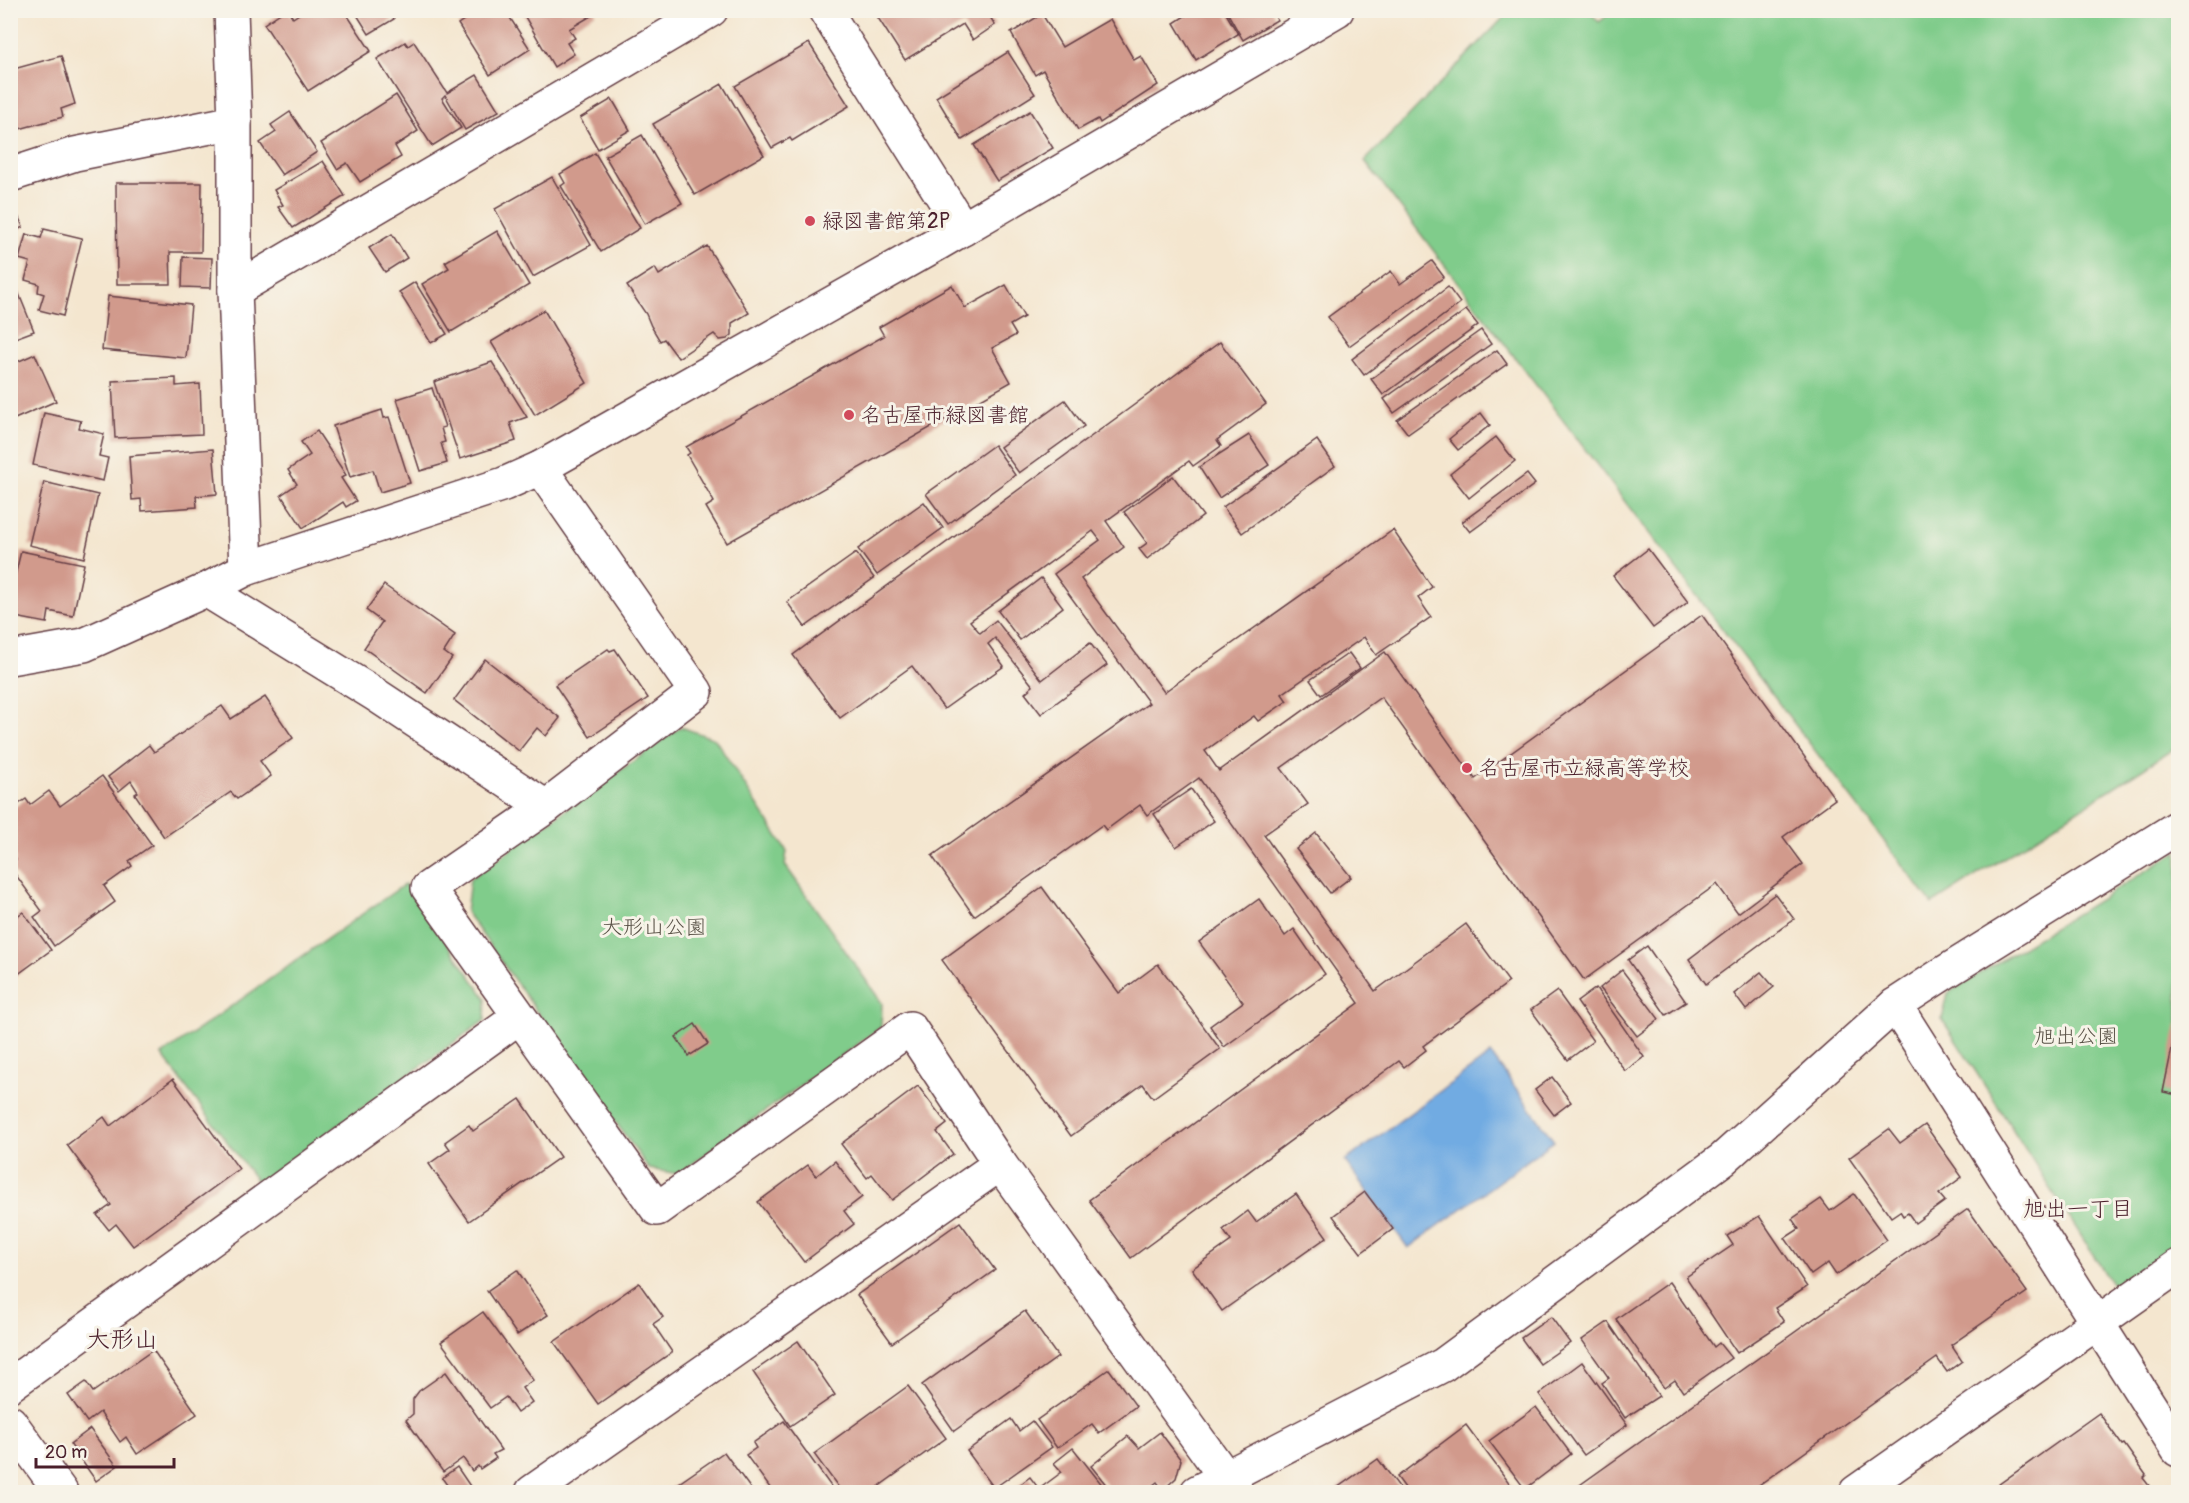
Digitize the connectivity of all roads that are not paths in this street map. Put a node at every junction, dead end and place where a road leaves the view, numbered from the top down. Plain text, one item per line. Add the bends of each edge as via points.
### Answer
1 (231, 10) edge
2 (711, 10) edge
3 (825, 10) edge
4 (1337, 10) edge
5 (235, 122) junction
6 (10, 175) edge
7 (963, 229) junction
8 (235, 290) junction
9 (540, 468) junction
10 (246, 569) junction
11 (206, 590) junction
12 (10, 658) edge
13 (546, 807) junction
14 (2178, 827) edge
15 (1895, 1005) junction
16 (519, 1017) junction
17 (1000, 1164) junction
18 (2178, 1266) edge
19 (2098, 1323) junction
20 (10, 1385) edge
21 (10, 1422) edge
22 (2178, 1450) edge
23 (1219, 1487) edge
24 (61, 1492) edge
25 (532, 1492) edge
26 (1856, 1492) edge

1 - 5 street
2 - 8 street
3 - 7 street
4 - 7 street
5 - 6 street via 75,154
5 - 8 street
7 - 9 street
8 - 10 street
9 - 10 street via 504,484
9 - 13 street via 696,692
10 - 11 street
11 - 12 street via 84,645
11 - 13 street
13 - 16 street via 428,888
14 - 15 street
15 - 19 street
15 - 23 street via 1723,1159 1443,1365
16 - 17 street via 657,1209 910,1028
16 - 20 street
17 - 23 street
17 - 25 street
18 - 19 street
19 - 22 street
19 - 26 street
21 - 24 street

